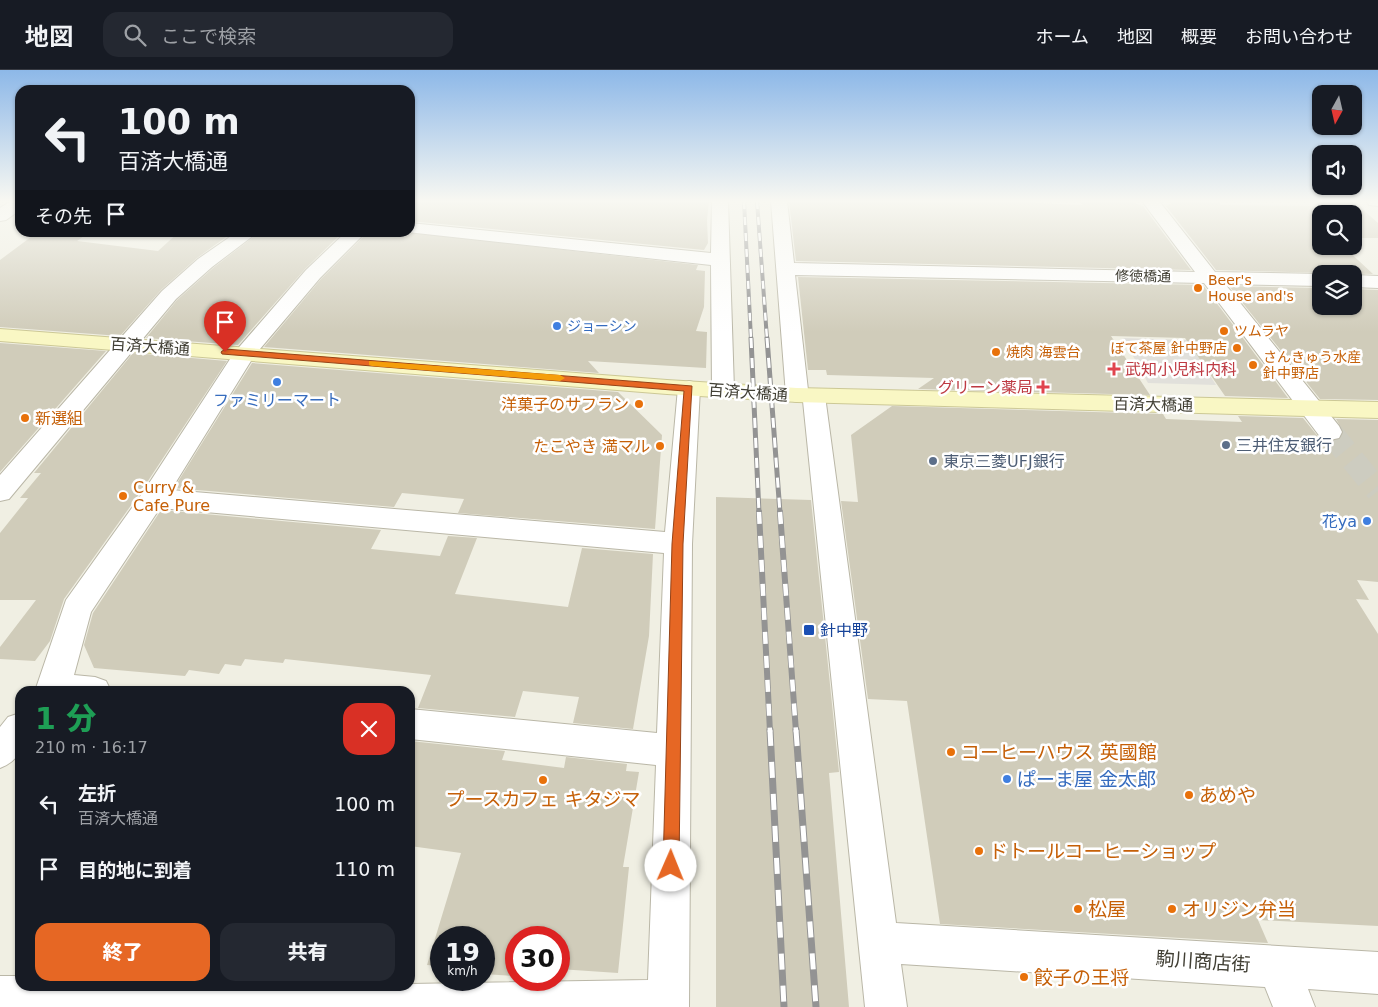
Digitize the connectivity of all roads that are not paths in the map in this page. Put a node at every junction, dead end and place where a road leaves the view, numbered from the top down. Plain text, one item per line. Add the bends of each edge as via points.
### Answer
1 (231, 245) edge
2 (343, 245) edge
3 (572, 245) edge
4 (720, 245) edge
5 (784, 245) edge
6 (1184, 245) edge
7 (720, 260) junction
8 (786, 269) junction
9 (1210, 278) junction
10 (1312, 280) edge
11 (1362, 281) edge
12 (1378, 282) edge
13 (0, 335) edge
14 (126, 344) junction
15 (245, 353) junction
16 (689, 388) junction
17 (723, 390) junction
18 (806, 395) junction
19 (1311, 408) junction
20 (1378, 410) edge
21 (1330, 432) tunnel mouth
22 (0, 492) edge
23 (153, 498) junction
24 (678, 544) junction
25 (53, 686) edge
26 (415, 725) edge
27 (15, 734) edge
28 (674, 751) junction
29 (0, 752) edge
30 (878, 942) junction
31 (1278, 966) junction
32 (1378, 973) edge
33 (0, 997) edge
34 (668, 1004) edge
35 (380, 1007) edge
36 (886, 1007) edge
37 (1294, 1007) edge

1 - 14 street via 169,295
2 - 15 street via 312,274
3 - 7 street
4 - 7 street
5 - 8 street
6 - 9 street
7 - 17 street
8 - 9 street, 修徳橋通
8 - 18 street
9 - 10 street, 修徳橋通
9 - 19 street
11 - 12 street
13 - 14 street, 百済大橋通
14 - 15 street, 百済大橋通
14 - 22 street
15 - 16 street, 百済大橋通
15 - 23 street
16 - 17 street, 百済大橋通
16 - 24 street
17 - 18 street, 百済大橋通
18 - 19 street, 百済大橋通
18 - 30 street
19 - 20 street, 百済大橋通
19 - 21 street
23 - 24 street
23 - 25 street via 77,608
24 - 28 street
26 - 28 street
27 - 29 street
28 - 34 street
30 - 31 street, 駒川商店街
30 - 36 street
31 - 32 street, 駒川商店街
31 - 37 street
33 - 35 street
34 - 35 street

